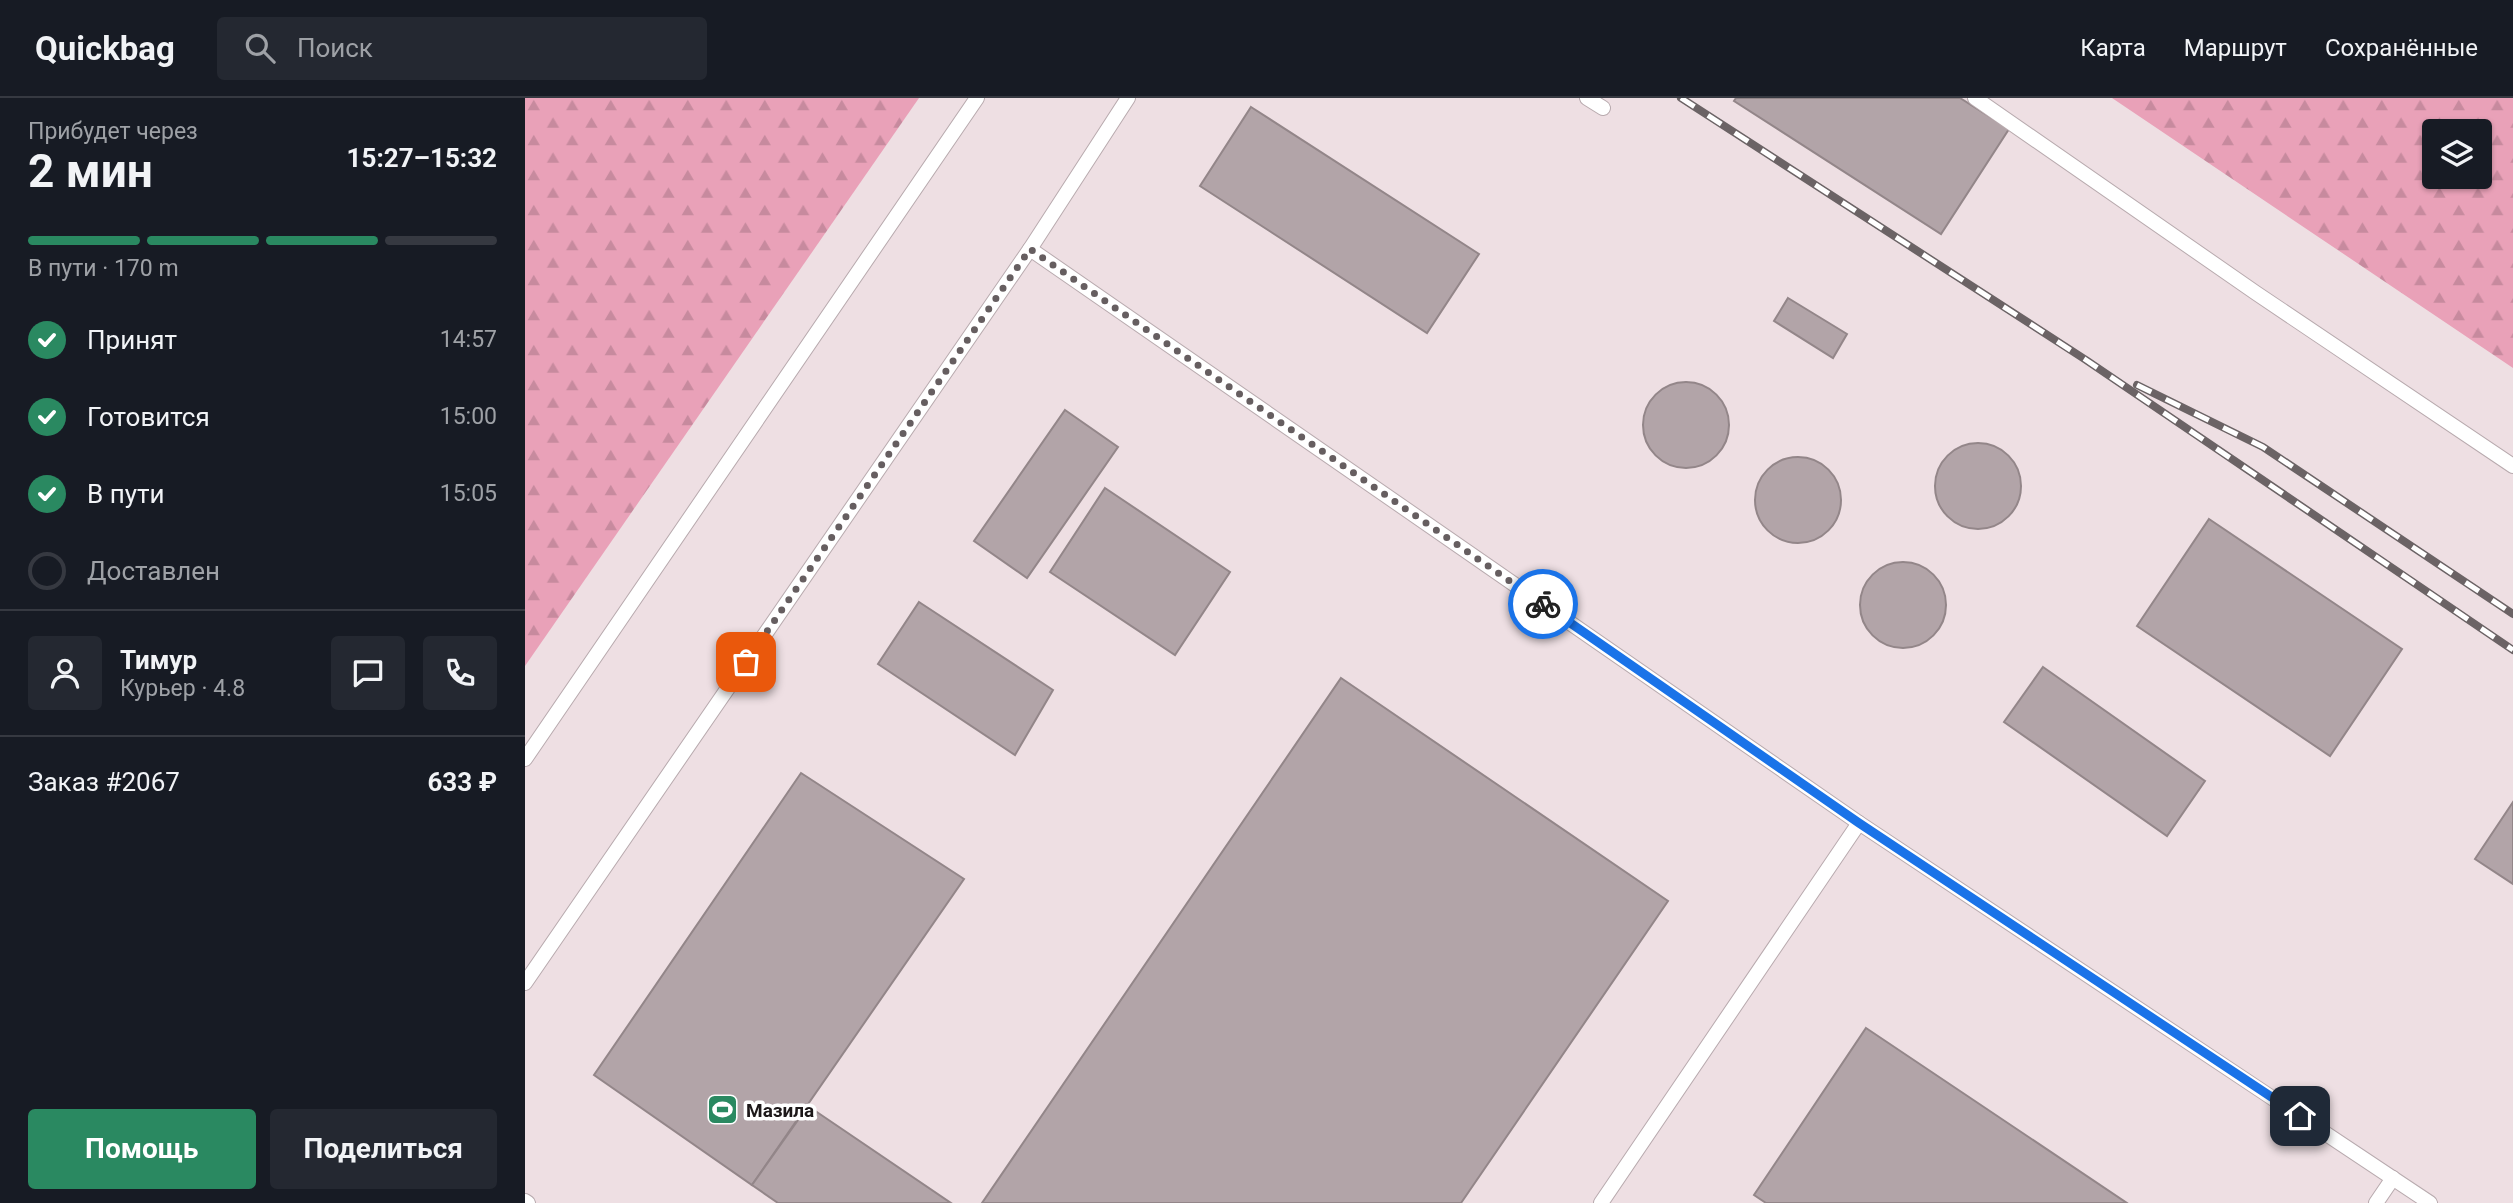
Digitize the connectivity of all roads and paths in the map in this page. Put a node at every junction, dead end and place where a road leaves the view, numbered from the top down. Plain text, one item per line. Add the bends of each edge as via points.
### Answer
1 (977, 98) edge
2 (1128, 98) edge
3 (1587, 98) edge
4 (1975, 98) edge
5 (1603, 108) dead end
6 (1030, 249) junction
7 (2513, 466) edge
8 (525, 760) edge
9 (1859, 823) junction
10 (525, 983) edge
11 (2393, 1178) junction
12 (1601, 1203) edge
13 (2376, 1203) edge
14 (2430, 1203) edge

1 - 8 lane
2 - 6 lane
3 - 5 lane
4 - 7 lane
6 - 9 lane
6 - 10 lane
9 - 11 lane
9 - 12 lane
11 - 13 lane
11 - 14 lane

